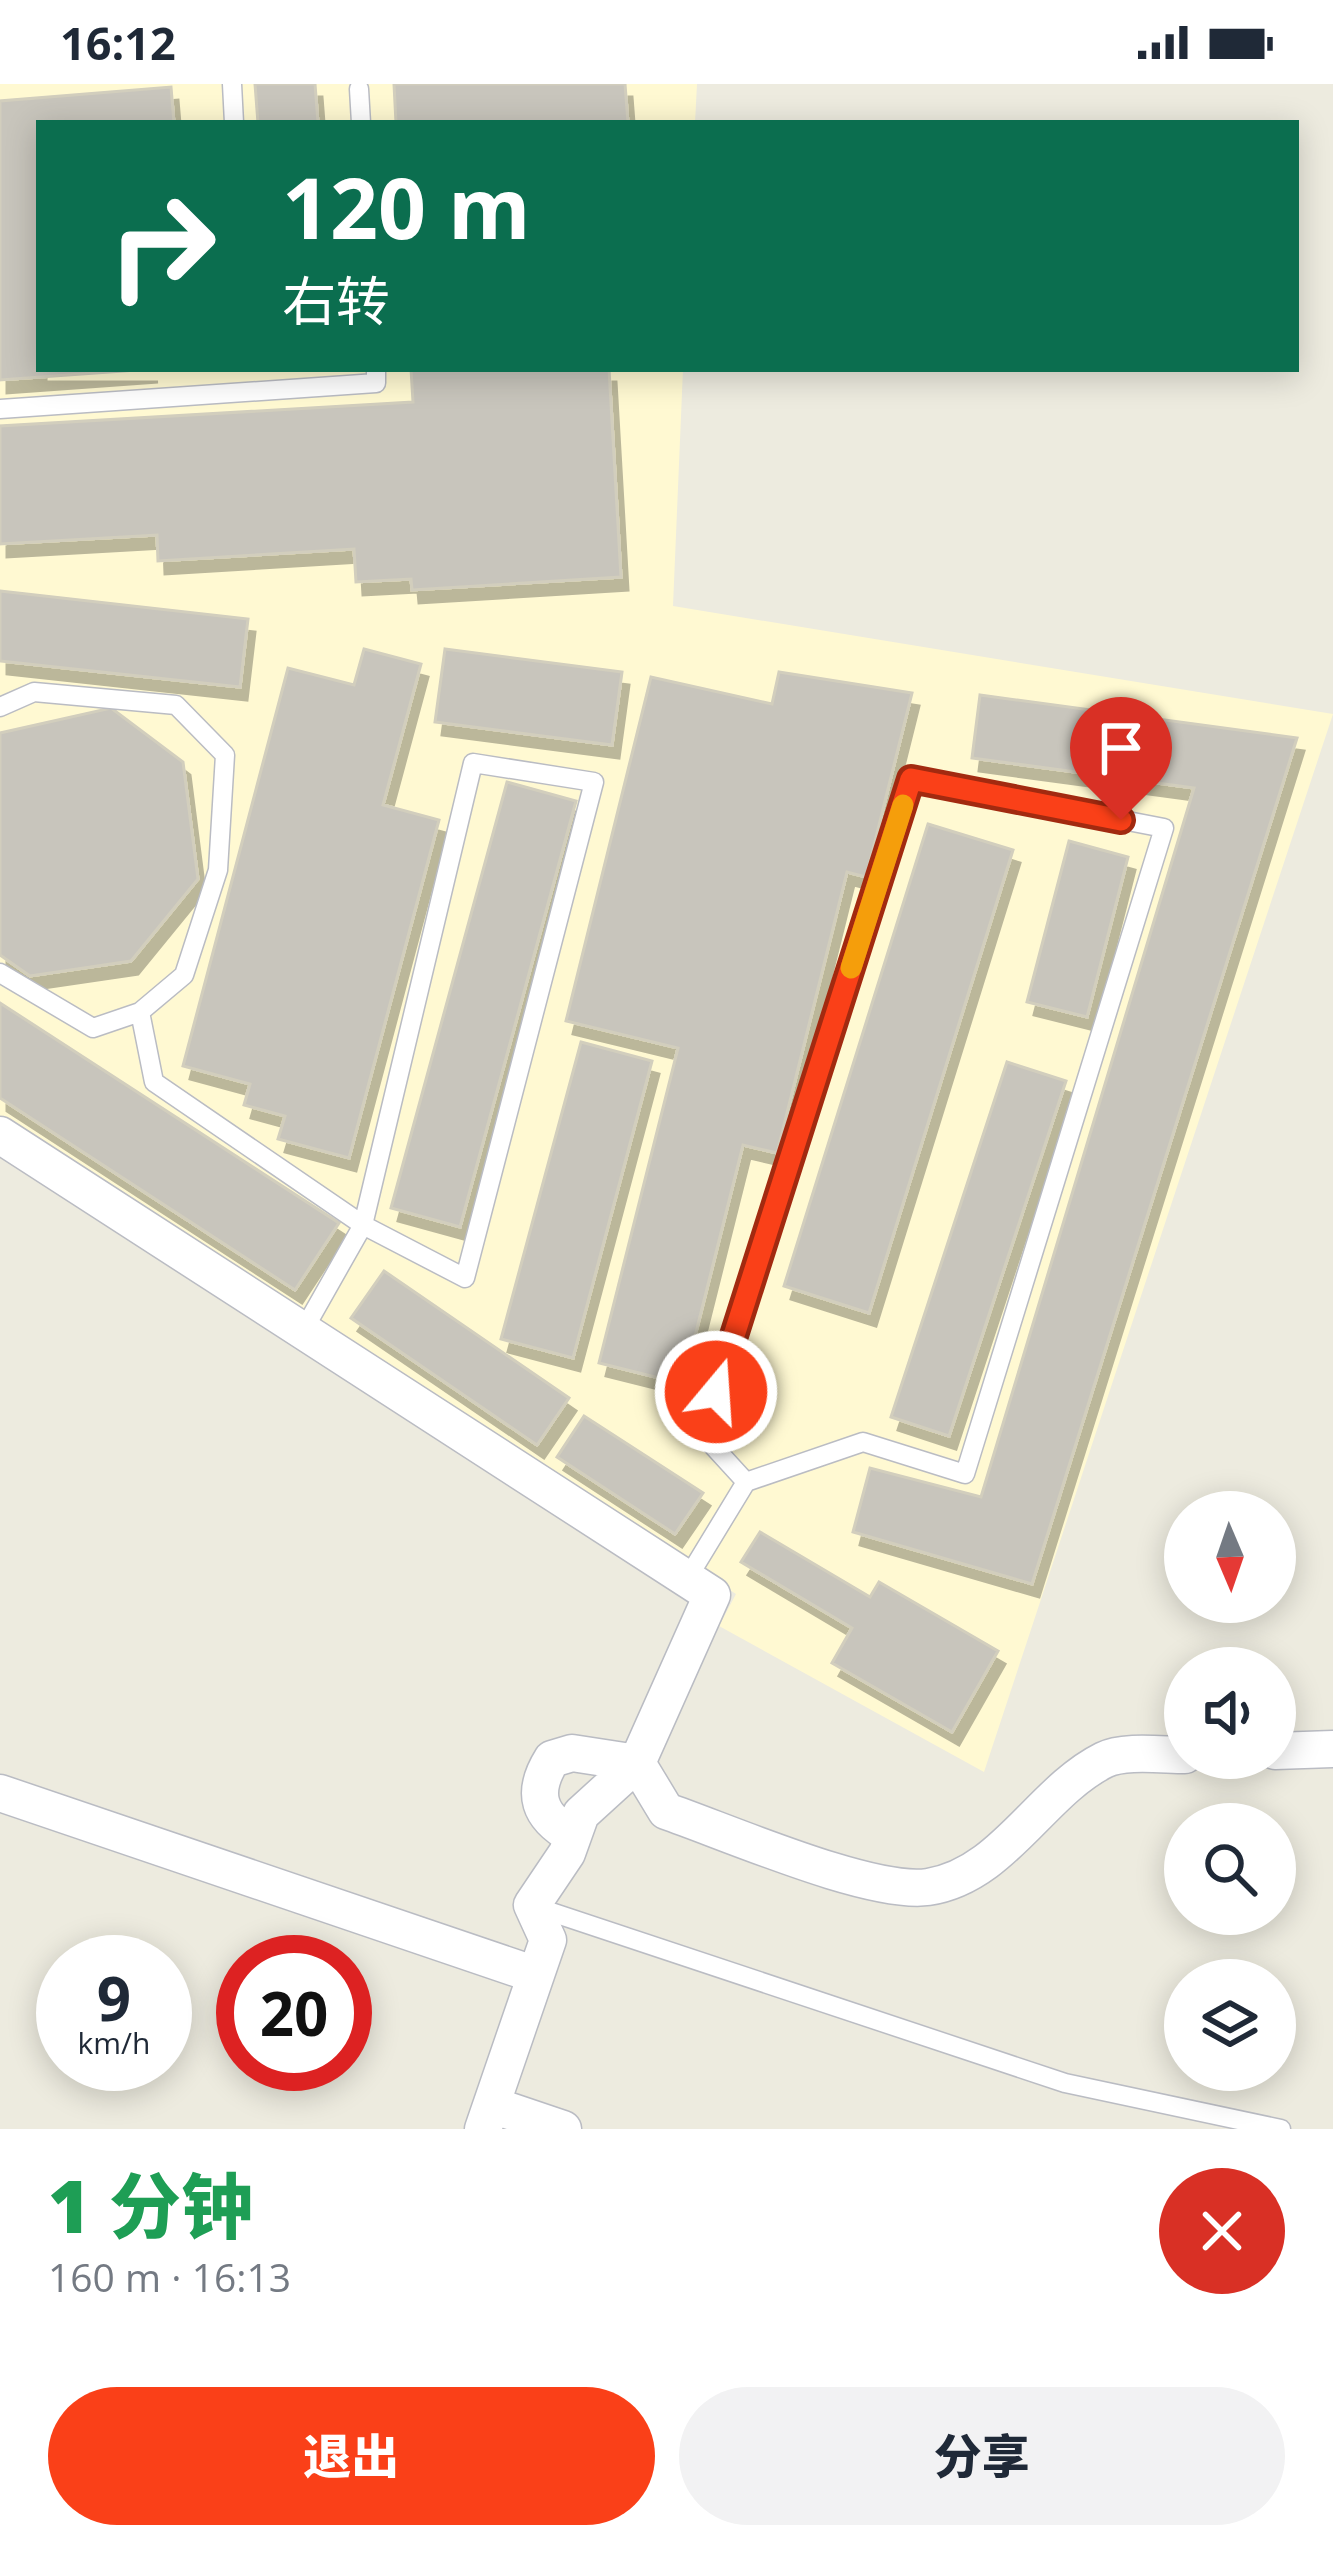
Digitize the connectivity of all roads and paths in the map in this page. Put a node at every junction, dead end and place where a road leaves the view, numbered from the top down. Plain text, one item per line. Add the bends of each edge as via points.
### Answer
1 (232, 84) edge
2 (359, 88) dead end
3 (234, 120) edge
4 (361, 120) edge
5 (376, 372) edge
6 (0, 409) edge
7 (0, 707) edge
8 (0, 973) edge
9 (140, 1012) junction
10 (0, 1135) edge
11 (363, 1225) junction
12 (303, 1330) junction
13 (746, 1482) junction
14 (687, 1579) junction
15 (1333, 1749) edge
16 (1296, 1750) edge
17 (1164, 1756) edge
18 (637, 1763) junction
19 (0, 1793) edge
20 (573, 1836) junction
21 (532, 1905) junction
22 (536, 1975) junction
23 (488, 2117) edge
24 (563, 2129) edge
25 (1281, 2129) edge

1 - 3 lane
2 - 4 lane
5 - 6 lane via 376,383
7 - 9 lane via 34,692 176,706 225,755 218,871 184,976
8 - 9 lane via 93,1028
9 - 11 lane via 154,1082
10 - 12 street
11 - 11 lane via 473,763 595,782 465,1278
11 - 12 lane
12 - 14 street
13 - 13 lane via 703,1436 911,779 1163,828 965,1474 862,1442
13 - 14 lane
14 - 18 street via 712,1595
15 - 16 street
17 - 18 street via 1108,1757 976,1869 929,1887 881,1886 666,1811
18 - 20 street via 581,1814
18 - 20 street via 572,1753 552,1760 540,1800 551,1824
19 - 22 street
20 - 21 street
21 - 22 street via 548,1940
21 - 25 lane via 1065,2084
22 - 23 street
23 - 24 street

